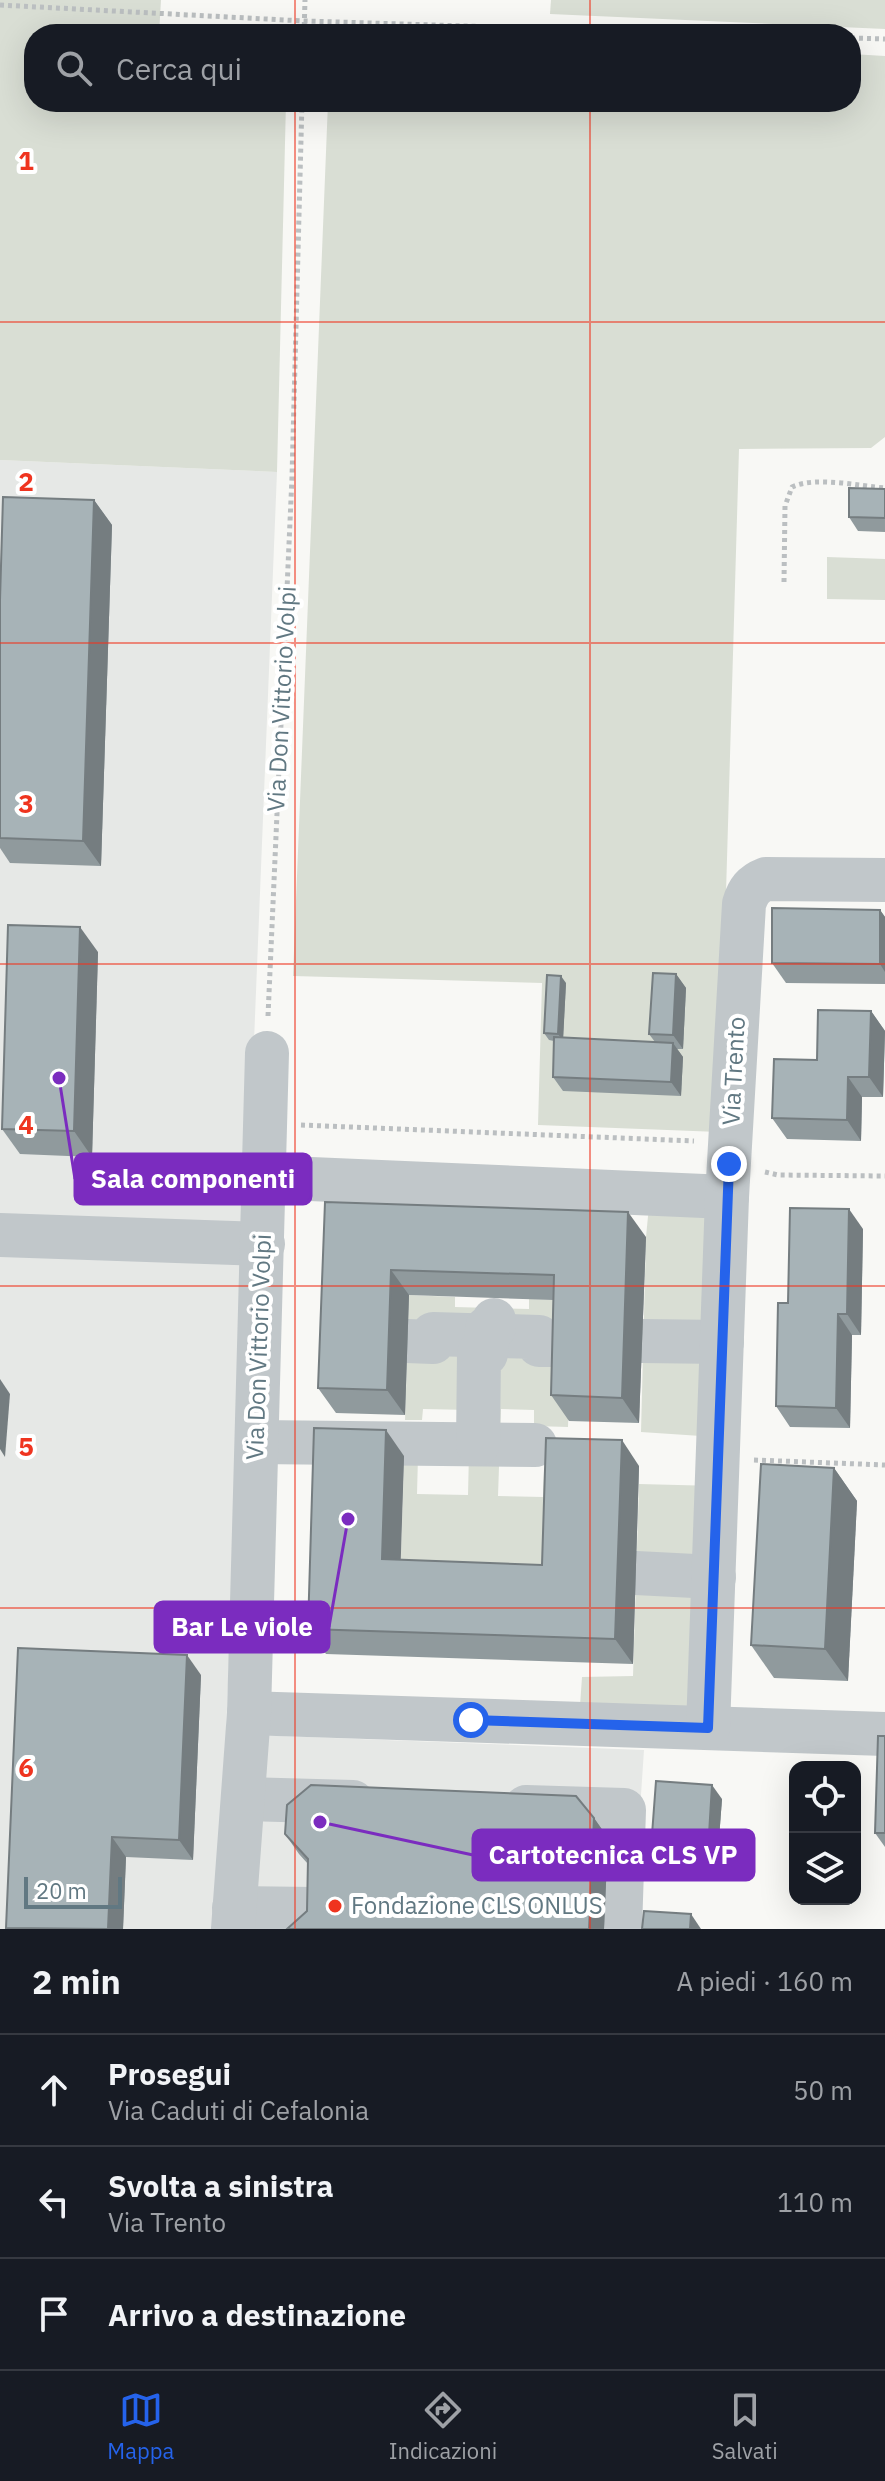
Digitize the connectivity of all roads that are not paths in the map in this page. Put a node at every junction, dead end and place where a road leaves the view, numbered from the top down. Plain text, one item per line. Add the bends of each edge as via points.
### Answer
1 (885, 880) edge
2 (267, 1053) road end
3 (264, 1177) junction
4 (728, 1181) junction
5 (0, 1235) edge
6 (263, 1244) junction
7 (491, 1323) junction
8 (407, 1341) dead end
9 (642, 1341) dead end
10 (722, 1342) junction
11 (570, 1345) edge
12 (257, 1442) junction
13 (478, 1444) junction
14 (535, 1445) dead end
15 (636, 1573) dead end
16 (714, 1577) junction
17 (249, 1713) junction
18 (708, 1728) junction
19 (885, 1734) edge
20 (244, 1799) junction
21 (385, 1803) edge
22 (481, 1806) edge
23 (314, 1909) edge
24 (234, 1919) edge
25 (620, 1929) edge

1 - 4 street, Via Trento via 766,879 747,892
2 - 3 street, Via Don Vittorio Volpi
3 - 4 street
3 - 6 street, Via Don Vittorio Volpi
4 - 10 street, Via Trento
5 - 6 street
6 - 12 street, Via Don Vittorio Volpi
7 - 8 street via 433,1334 433,1342
7 - 11 street via 539,1337 539,1345
7 - 13 street via 486,1354 479,1353
9 - 10 street
10 - 16 street, Via Trento
12 - 13 street
12 - 17 street, Via Don Vittorio Volpi
13 - 14 street
15 - 16 street
16 - 18 street, Via Trento
17 - 18 street
17 - 20 street, Via Don Vittorio Volpi
18 - 19 street
20 - 21 street
20 - 24 street, Via Don Vittorio Volpi
22 - 25 street via 624,1810
23 - 24 street

